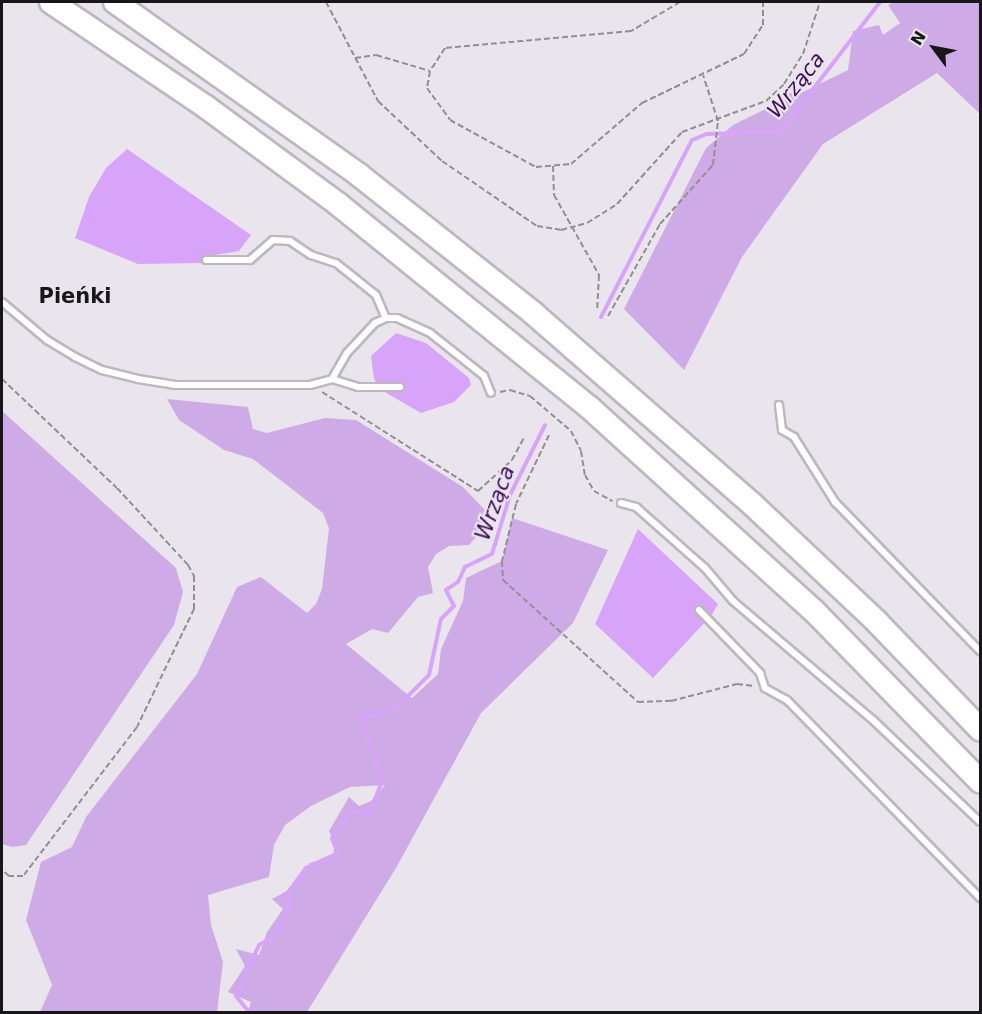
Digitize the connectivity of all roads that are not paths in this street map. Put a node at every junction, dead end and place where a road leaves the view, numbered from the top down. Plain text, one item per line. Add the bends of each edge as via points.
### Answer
1 (51, 2) edge
2 (115, 2) edge
3 (206, 260) dead end
4 (2, 302) edge
5 (386, 318) junction
6 (332, 379) junction
7 (400, 387) dead end
8 (491, 393) road end
9 (779, 405) dead end
10 (621, 503) road end
11 (699, 610) dead end
12 (981, 651) edge
13 (981, 729) edge
14 (981, 781) edge
15 (981, 822) edge
16 (981, 898) edge

1 - 14 highway via 207,107 338,204 590,408 814,611
2 - 13 highway via 359,175 533,313 752,504 877,622
3 - 5 lane via 250,260 273,240 290,241 311,255 336,263 376,295
4 - 6 lane via 47,340 102,370 176,386 306,385
5 - 6 lane via 375,323 347,353
5 - 8 lane via 397,318 430,333 484,376
6 - 7 lane via 358,387
9 - 12 lane via 783,430 794,437 835,502
10 - 15 lane via 636,507 705,568 733,602 874,720
11 - 16 lane via 760,673 765,688 787,700

